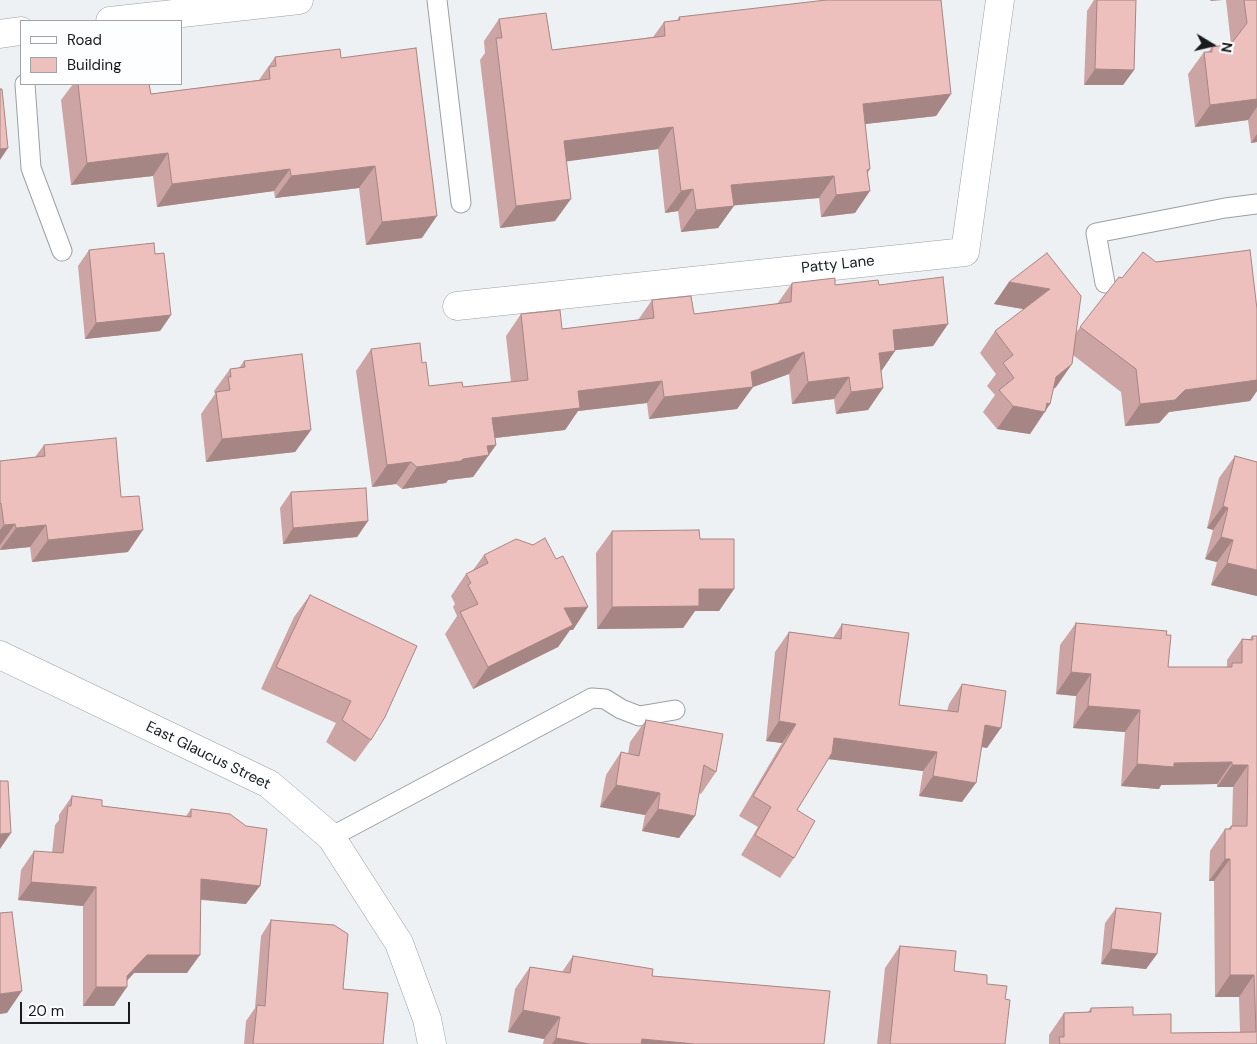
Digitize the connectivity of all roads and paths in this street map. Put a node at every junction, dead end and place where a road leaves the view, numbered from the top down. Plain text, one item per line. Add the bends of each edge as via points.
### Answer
1 (299, 0) edge
2 (437, 0) edge
3 (1000, 0) edge
4 (119, 20) edge
5 (25, 85) edge
6 (461, 203) dead end
7 (1257, 204) edge
8 (62, 251) dead end
9 (1105, 283) dead end
10 (457, 306) dead end
11 (0, 655) edge
12 (675, 710) dead end
13 (331, 837) junction
14 (432, 1044) edge

1 - 4 street
2 - 6 lane
3 - 10 street, Patty Lane via 965,252
5 - 8 lane via 31,168
7 - 9 lane via 1096,233
11 - 13 street, East Glaucus Street via 269,784
12 - 13 lane via 639,716 606,699 592,698
13 - 14 street, East Glaucus Street via 399,943 427,1019

